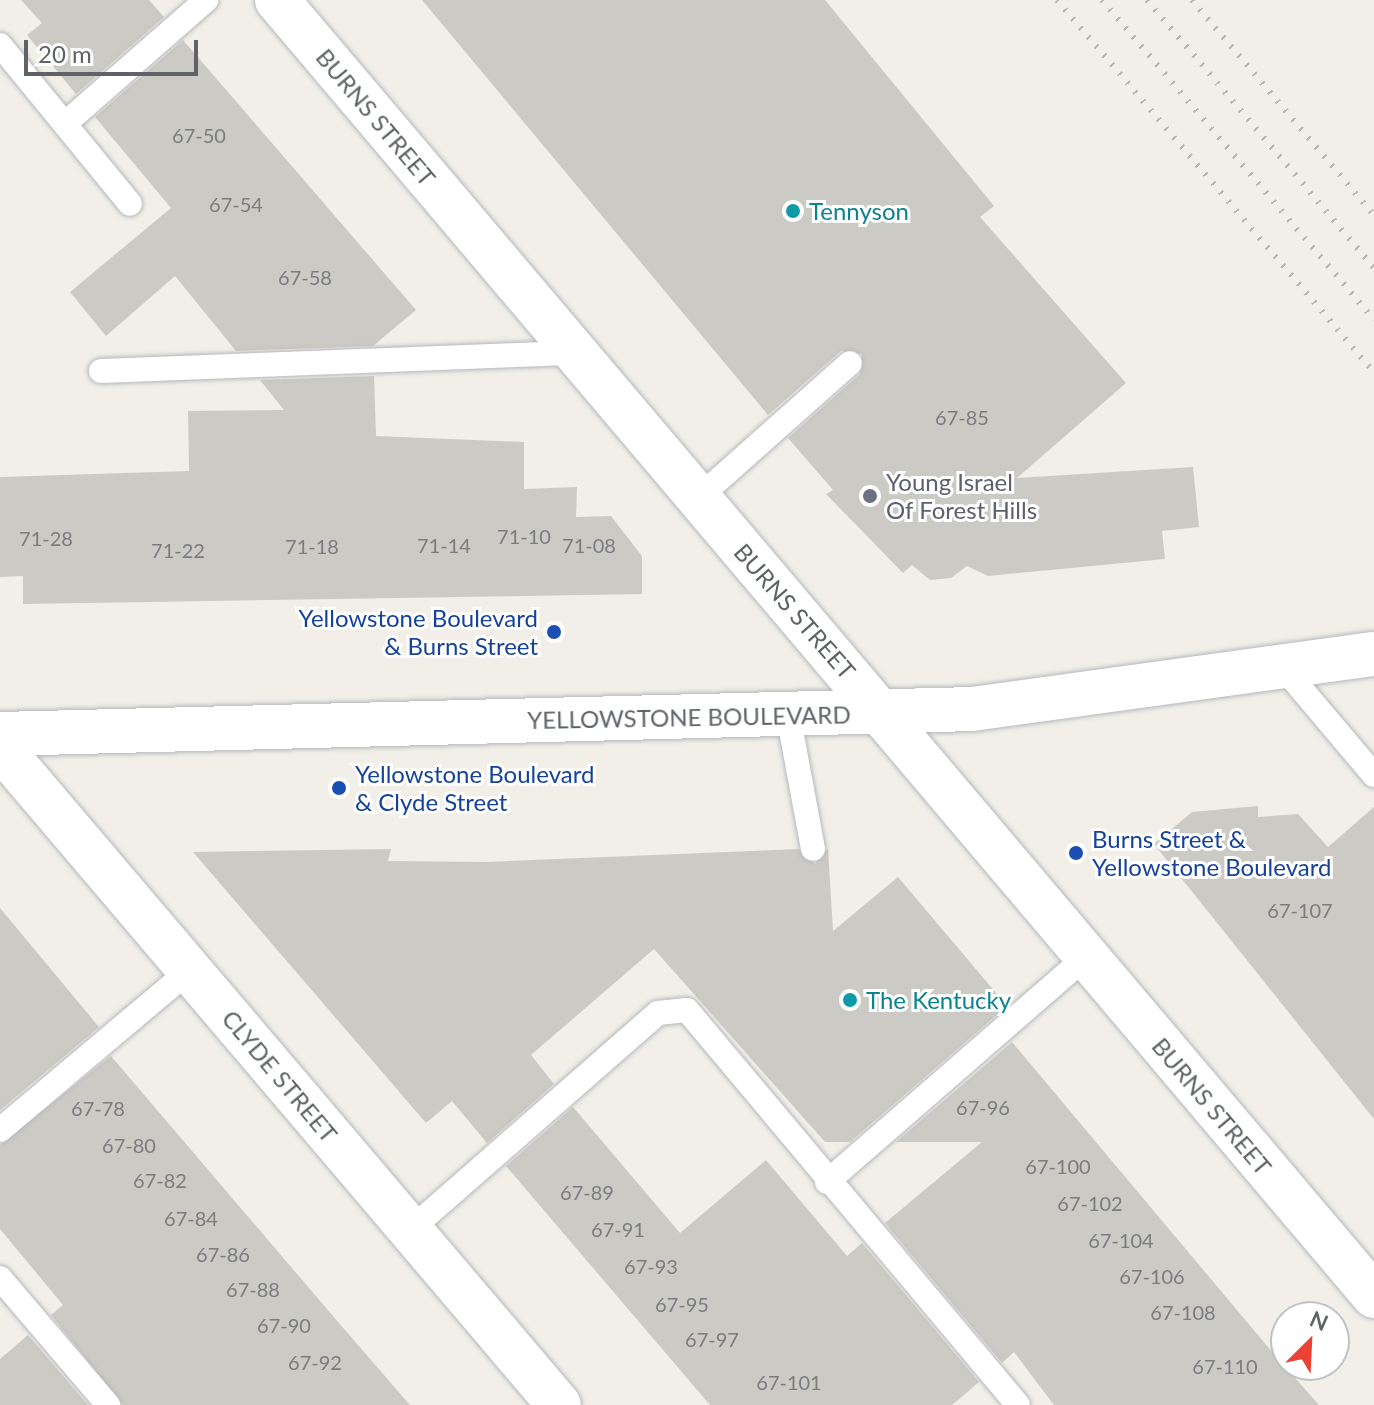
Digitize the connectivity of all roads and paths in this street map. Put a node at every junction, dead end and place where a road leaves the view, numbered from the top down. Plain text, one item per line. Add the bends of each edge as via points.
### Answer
1 (206, 0) edge
2 (277, 0) edge
3 (0, 45) edge
4 (68, 121) junction
5 (130, 204) dead end
6 (577, 353) junction
7 (850, 363) dead end
8 (101, 371) dead end
9 (698, 498) junction
10 (1374, 654) edge
11 (1281, 665) junction
12 (882, 712) junction
13 (788, 714) junction
14 (0, 734) edge
15 (0, 747) edge
16 (1374, 775) edge
17 (813, 849) dead end
18 (1085, 958) junction
19 (190, 970) junction
20 (0, 1130) edge
21 (827, 1182) junction
22 (410, 1230) junction
23 (0, 1278) edge
24 (1374, 1296) edge
25 (108, 1405) edge
26 (559, 1405) edge
27 (1018, 1405) edge

1 - 4 lane
2 - 6 street, BURNS STREET
3 - 4 lane
4 - 5 lane
6 - 8 lane
6 - 9 street, BURNS STREET
7 - 9 lane
9 - 12 street, BURNS STREET
10 - 11 street, YELLOWSTONE BOULEVARD
11 - 12 street, YELLOWSTONE BOULEVARD via 972,709
11 - 16 lane
12 - 13 street, YELLOWSTONE BOULEVARD
12 - 18 street, BURNS STREET
13 - 14 street, YELLOWSTONE BOULEVARD
13 - 17 lane
15 - 19 street, CLYDE STREET
18 - 21 lane
18 - 24 street, BURNS STREET
19 - 20 lane
19 - 22 street, CLYDE STREET
21 - 22 lane via 687,1010 658,1013
21 - 27 lane
22 - 26 street, CLYDE STREET
23 - 25 lane

